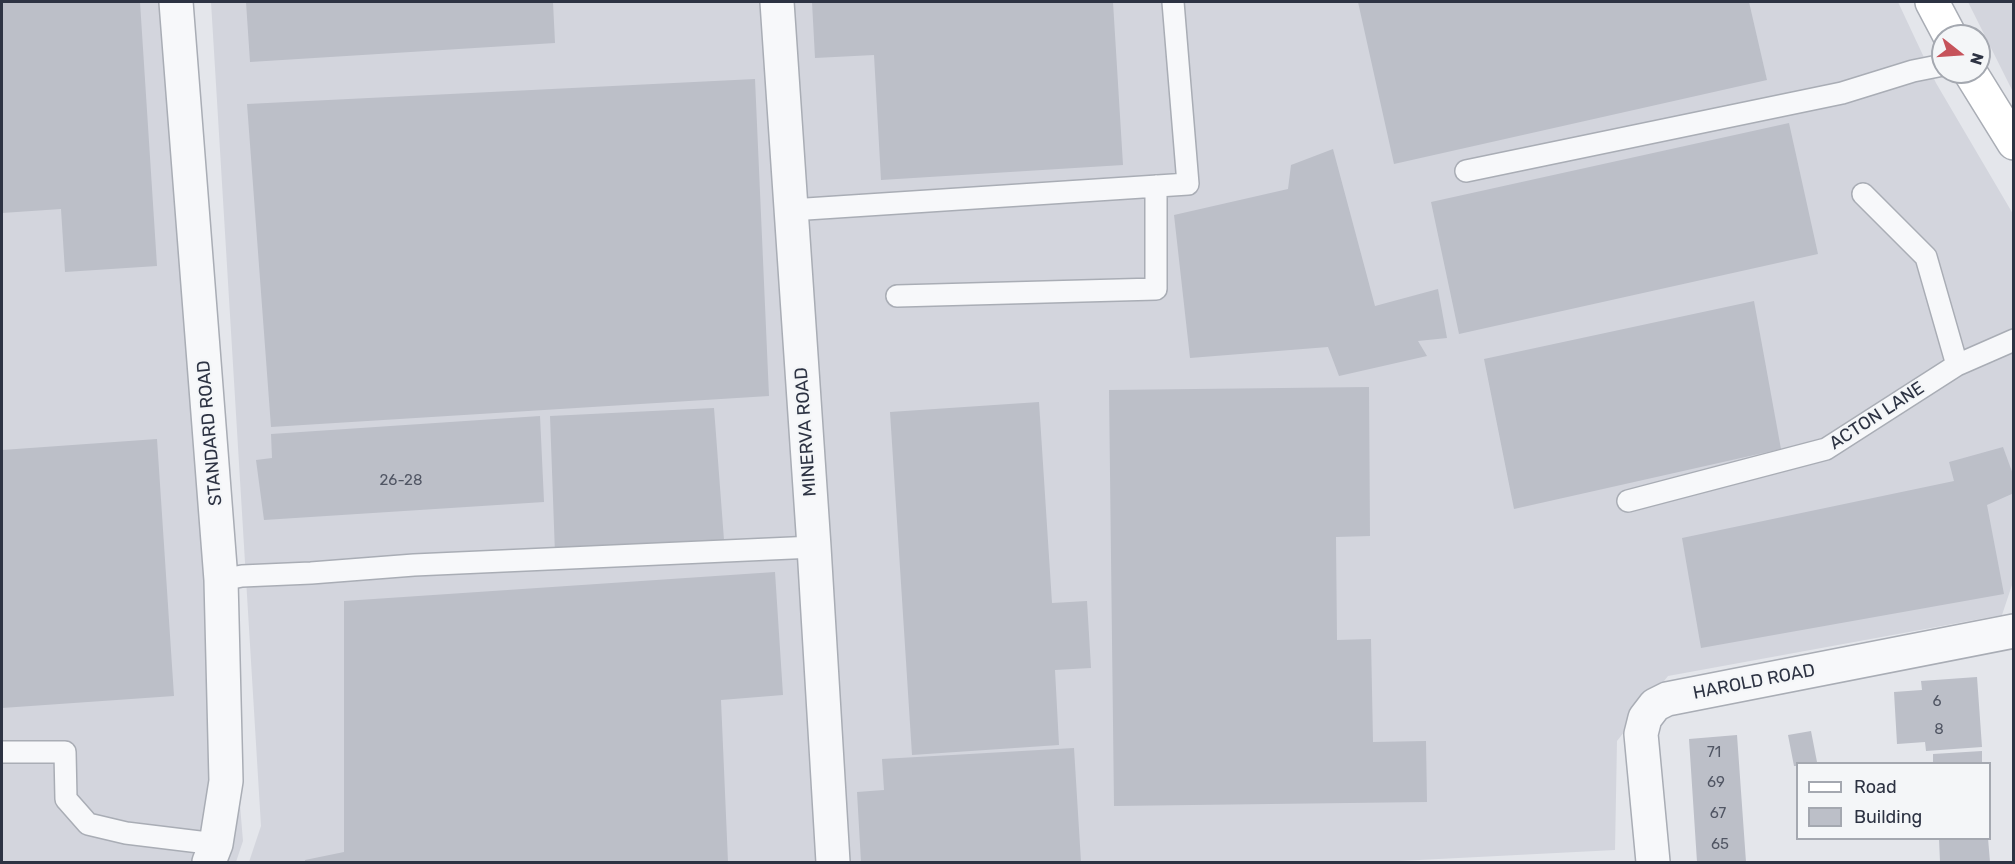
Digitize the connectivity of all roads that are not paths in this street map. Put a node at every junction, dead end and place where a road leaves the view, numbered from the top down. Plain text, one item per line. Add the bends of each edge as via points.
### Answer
1 (176, 2) edge
2 (777, 2) edge
3 (1173, 2) edge
4 (1932, 2) edge
5 (1944, 24) edge
6 (1931, 67) edge
7 (1977, 84) edge
8 (2013, 143) edge
9 (1466, 171) dead end
10 (1156, 186) junction
11 (1863, 194) dead end
12 (791, 210) junction
13 (897, 297) dead end
14 (2013, 340) edge
15 (1957, 365) junction
16 (1629, 501) dead end
17 (814, 546) junction
18 (221, 580) junction
19 (2013, 631) edge
20 (2, 752) edge
21 (212, 853) edge
22 (833, 862) edge
23 (1653, 862) edge

1 - 18 street, STANDARD ROAD
2 - 12 street, MINERVA ROAD
3 - 10 lane via 1188,184
4 - 5 main road
6 - 9 lane via 1842,93
7 - 8 main road
10 - 12 lane
10 - 13 lane via 1156,289
11 - 15 lane via 1926,257
12 - 17 street, MINERVA ROAD
14 - 15 lane, ACTON LANE
15 - 16 lane, ACTON LANE via 1826,449
17 - 18 lane via 414,565
17 - 22 street, MINERVA ROAD
18 - 21 street, STANDARD ROAD via 226,782
19 - 23 street, HAROLD ROAD via 1667,699 1655,705 1645,718 1641,734
20 - 21 lane via 65,752 66,799 88,824

